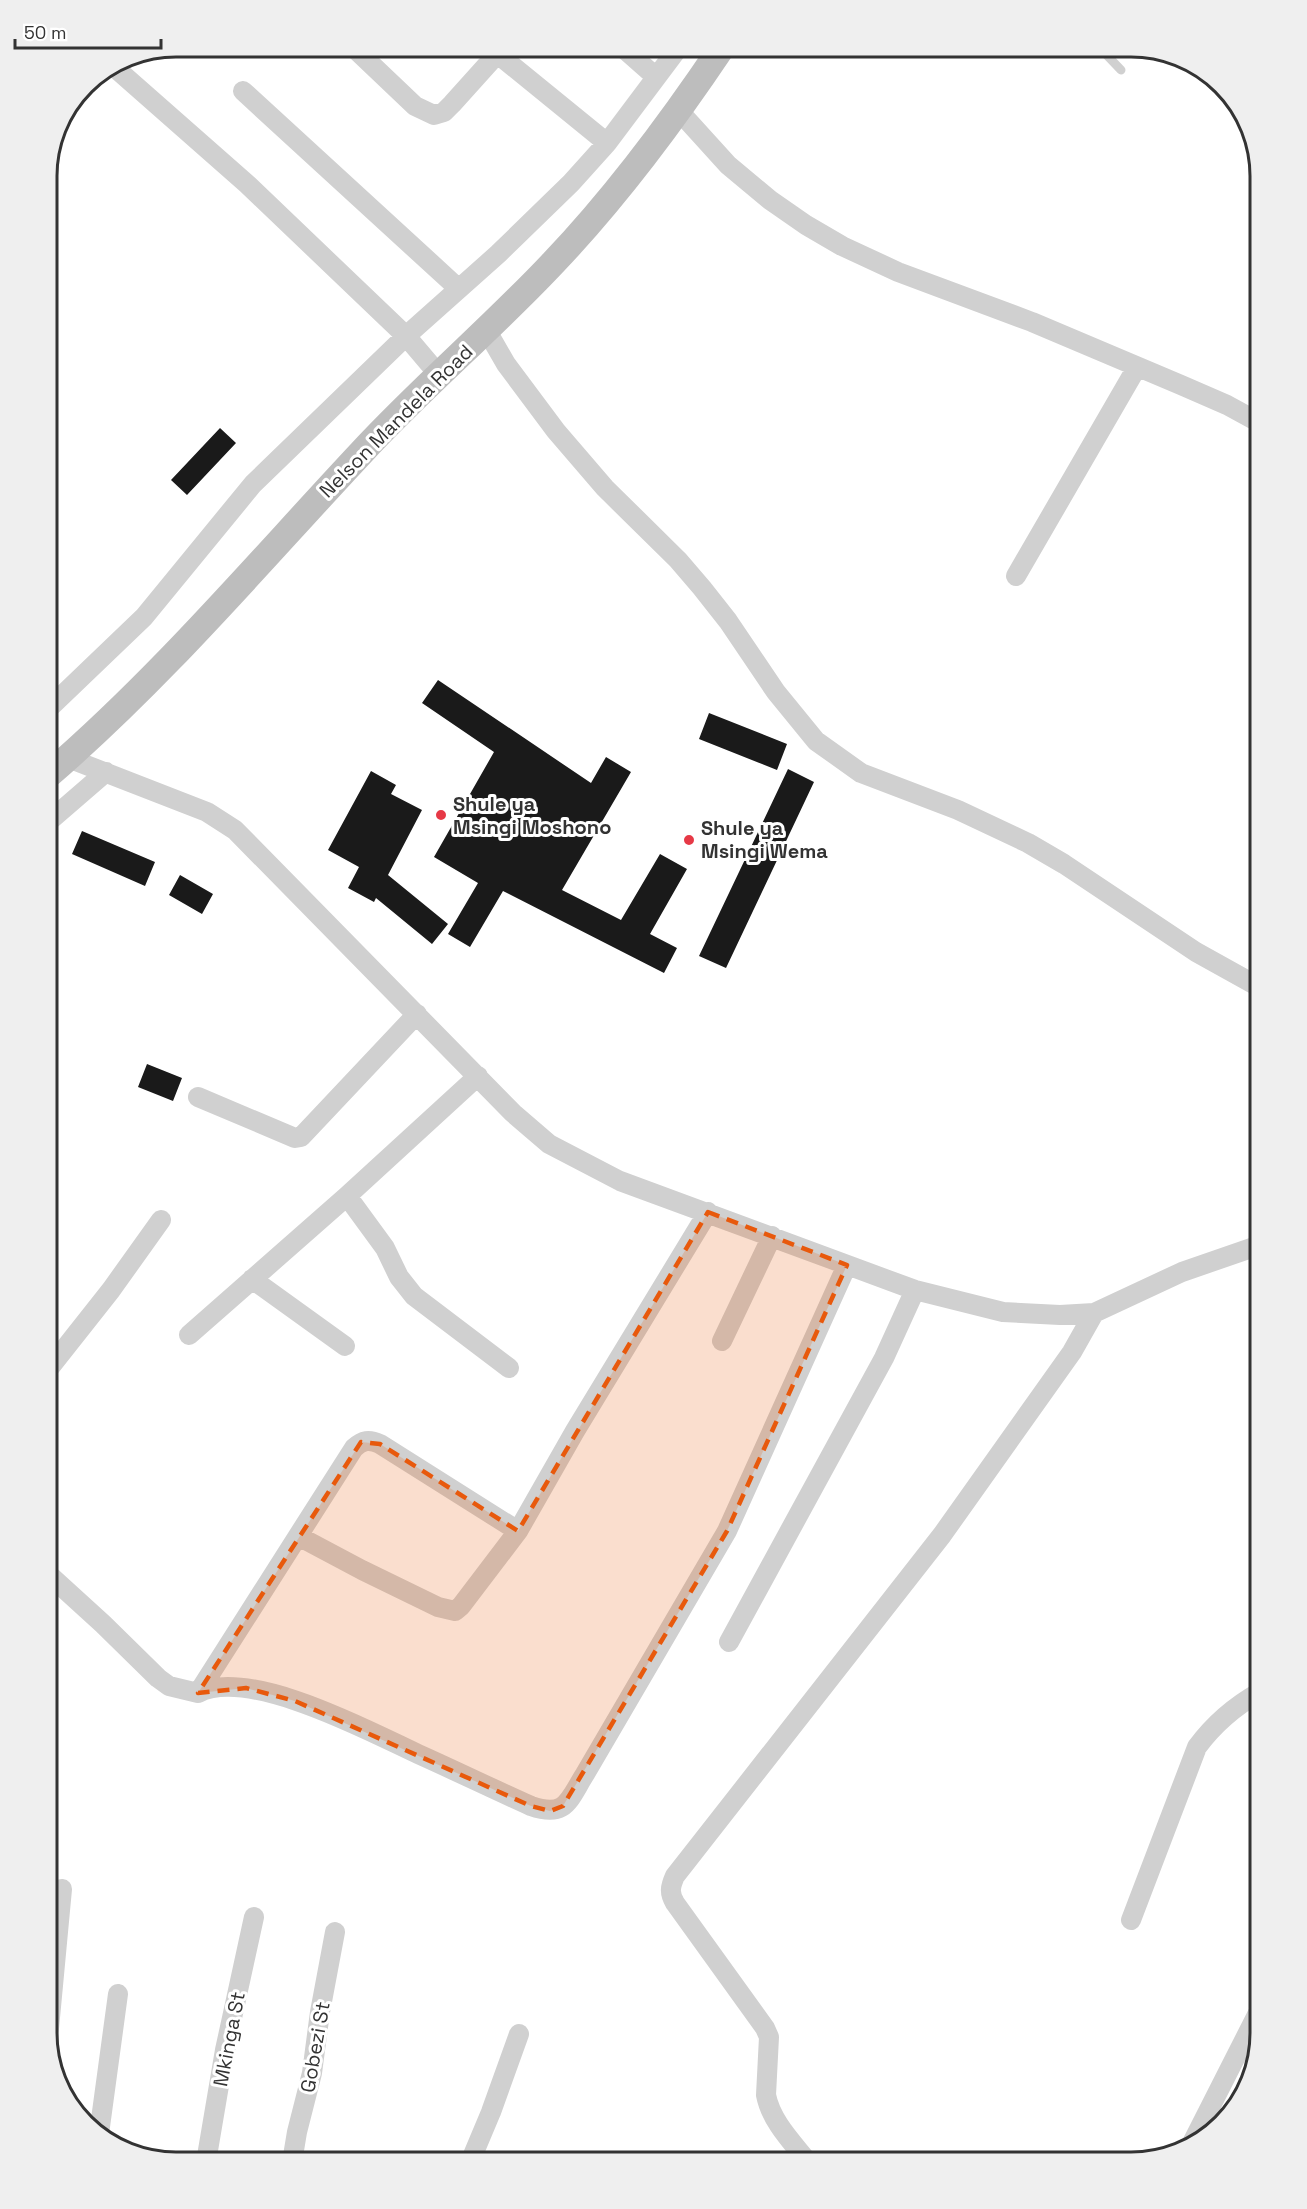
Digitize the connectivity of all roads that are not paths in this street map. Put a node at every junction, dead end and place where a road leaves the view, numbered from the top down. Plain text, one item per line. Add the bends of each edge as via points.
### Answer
1 (364, 57) edge
2 (488, 57) edge
3 (502, 57) edge
4 (633, 57) edge
5 (671, 57) edge
6 (715, 57) edge
7 (1109, 57) edge
8 (1121, 70) dead end
9 (119, 72) edge
10 (656, 77) junction
11 (243, 92) dead end
12 (679, 111) junction
13 (607, 142) junction
14 (459, 289) junction
15 (487, 331) junction
16 (406, 336) junction
17 (1137, 367) junction
18 (439, 375) junction
19 (1250, 418) edge
20 (1016, 576) dead end
21 (57, 700) edge
22 (68, 758) junction
23 (57, 767) edge
24 (106, 772) junction
25 (57, 814) edge
26 (1250, 982) edge
27 (417, 1014) junction
28 (478, 1076) junction
29 (198, 1096) dead end
30 (347, 1196) junction
31 (708, 1212) junction
32 (161, 1220) dead end
33 (772, 1236) junction
34 (1250, 1248) edge
35 (847, 1265) junction
36 (252, 1279) junction
37 (915, 1290) junction
38 (1094, 1313) junction
39 (189, 1335) dead end
40 (722, 1341) dead end
41 (345, 1346) dead end
42 (57, 1358) edge
43 (508, 1368) dead end
44 (518, 1531) junction
45 (298, 1536) junction
46 (57, 1583) edge
47 (729, 1642) dead end
48 (198, 1693) junction
49 (1250, 1697) edge
50 (62, 1889) dead end
51 (254, 1917) dead end
52 (1131, 1920) dead end
53 (335, 1932) dead end
54 (57, 1943) edge
55 (118, 1994) dead end
56 (1250, 2029) edge
57 (519, 2034) dead end
58 (100, 2124) edge
59 (1198, 2131) edge
60 (208, 2152) edge
61 (294, 2152) edge
62 (474, 2152) edge
63 (800, 2152) edge

1 - 2 street via 415,106 434,115 452,104
3 - 13 street
4 - 10 street
5 - 10 street
6 - 12 main road, Nelson Mandela Road
7 - 8 lane
9 - 16 street via 247,184
10 - 13 street
11 - 14 street
12 - 15 main road, Nelson Mandela Road via 615,193
12 - 17 street via 728,165 770,200 842,246
13 - 14 street via 571,183
14 - 16 street
15 - 18 main road, Nelson Mandela Road
15 - 26 street via 506,364 556,431 702,588 816,741 861,773 958,810 1028,843 1196,952
16 - 18 street
16 - 21 street via 253,484 144,617
17 - 19 street
17 - 20 street
18 - 22 main road, Nelson Mandela Road via 360,453 194,635
22 - 23 main road, Nelson Mandela Road
22 - 24 street
24 - 25 street
24 - 27 street via 222,820
27 - 28 street
27 - 29 street via 301,1137
28 - 30 street
28 - 31 street via 513,1113 556,1148 620,1181
30 - 36 street
30 - 43 street via 414,1296
31 - 33 street
31 - 44 street
32 - 42 street
33 - 35 street
33 - 40 street
34 - 38 street via 1182,1272
35 - 37 street
35 - 48 street via 727,1531 585,1774 557,1811 531,1806 295,1701 246,1688 205,1689
36 - 39 street
36 - 41 street
37 - 38 street via 1003,1312
37 - 47 street via 884,1358
38 - 63 street via 1072,1352 942,1535 670,1887 675,1903 765,2028 769,2037 768,2104
44 - 45 street via 455,1611 438,1607
44 - 45 street via 380,1444 367,1440 354,1448
45 - 48 street
46 - 48 street via 158,1678 169,1686
49 - 52 street via 1211,1727 1197,1747
50 - 54 street
51 - 60 street, Mkinga St
53 - 61 street, Gobezi St via 312,2073
55 - 58 street
56 - 59 street
57 - 62 street

